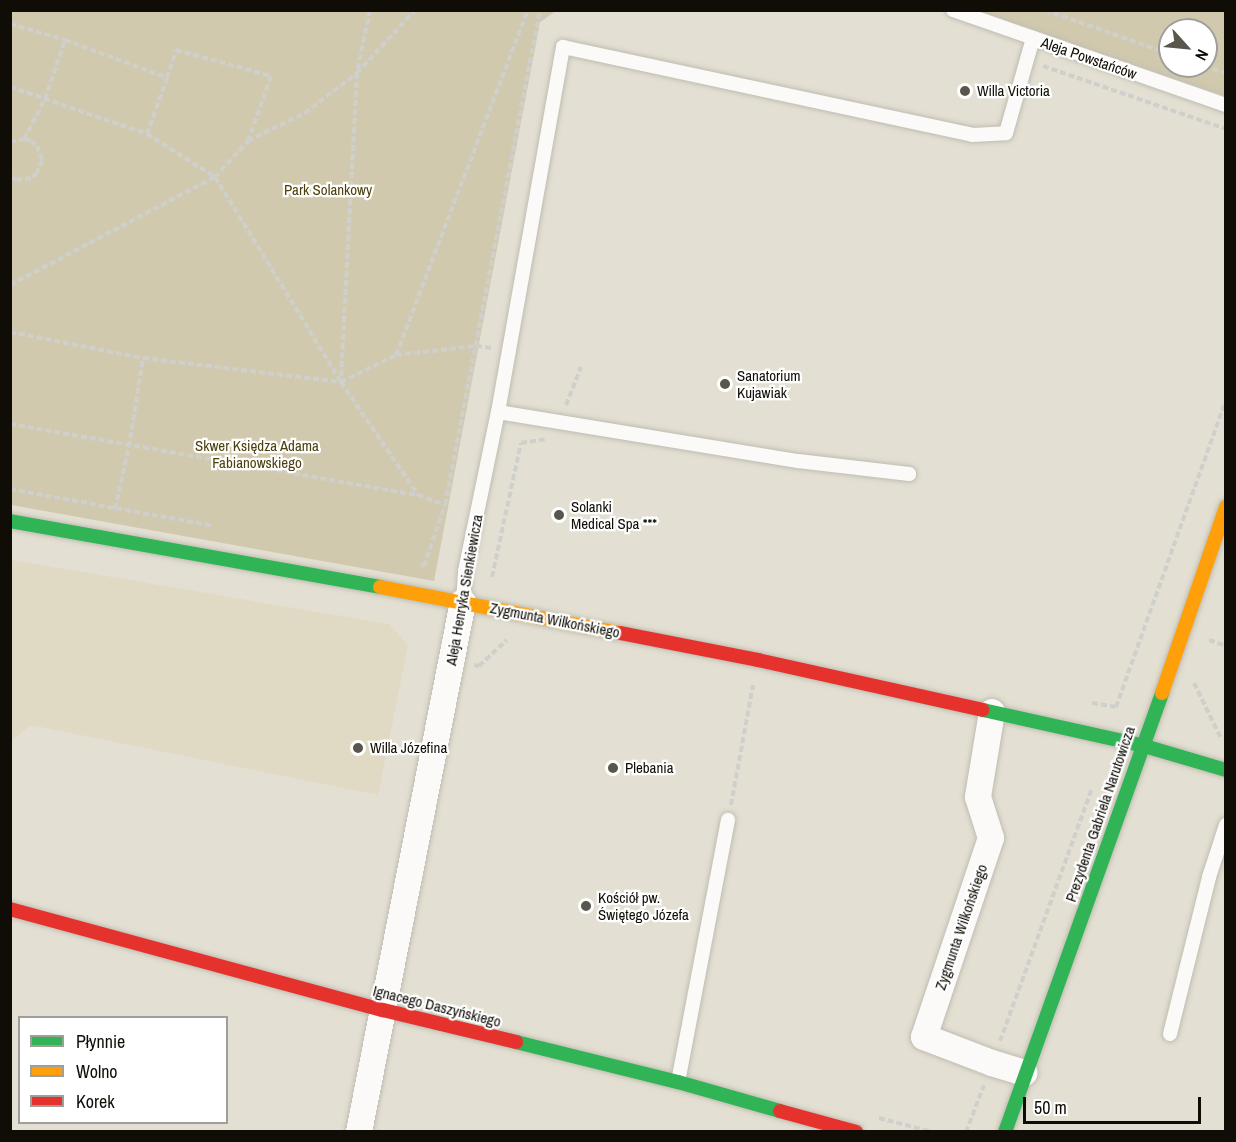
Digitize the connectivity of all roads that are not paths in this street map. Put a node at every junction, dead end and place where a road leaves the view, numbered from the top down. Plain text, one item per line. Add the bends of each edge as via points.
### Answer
1 (953, 10) edge
2 (1038, 40) junction
3 (1226, 105) edge
4 (498, 412) junction
5 (909, 474) dead end
6 (1226, 507) edge
7 (10, 521) edge
8 (463, 602) junction
9 (992, 712) junction
10 (1141, 745) junction
11 (1226, 770) edge
12 (728, 820) road end
13 (1226, 825) edge
14 (10, 909) edge
15 (383, 1010) junction
16 (1170, 1034) dead end
17 (1025, 1073) junction
18 (678, 1082) junction
19 (359, 1131) edge
20 (856, 1131) edge
21 (1005, 1131) edge

1 - 2 lane, Aleja Powstańców
2 - 3 lane, Aleja Powstańców
2 - 4 lane, Aleja Henryka Sienkiewicza via 1005,133 972,135 563,47
4 - 5 lane via 798,461
4 - 8 lane, Aleja Henryka Sienkiewicza via 465,572
6 - 10 street, Prezydenta Gabriela Narutowicza
7 - 8 street, Zygmunta Wilkońskiego
8 - 9 street, Zygmunta Wilkońskiego via 758,660
8 - 15 street, Aleja Henryka Sienkiewicza
9 - 10 street, Zygmunta Wilkońskiego
9 - 17 street, Zygmunta Wilkońskiego via 978,797 991,838 924,1037
10 - 11 street, Zygmunta Wilkońskiego
10 - 17 street, Prezydenta Gabriela Narutowicza
12 - 18 lane
13 - 16 lane
14 - 15 street, Ignacego Daszyńskiego
15 - 18 street, Ignacego Daszyńskiego
15 - 19 street, Aleja Henryka Sienkiewicza
17 - 21 street, Prezydenta Gabriela Narutowicza
18 - 20 street, Ignacego Daszyńskiego

